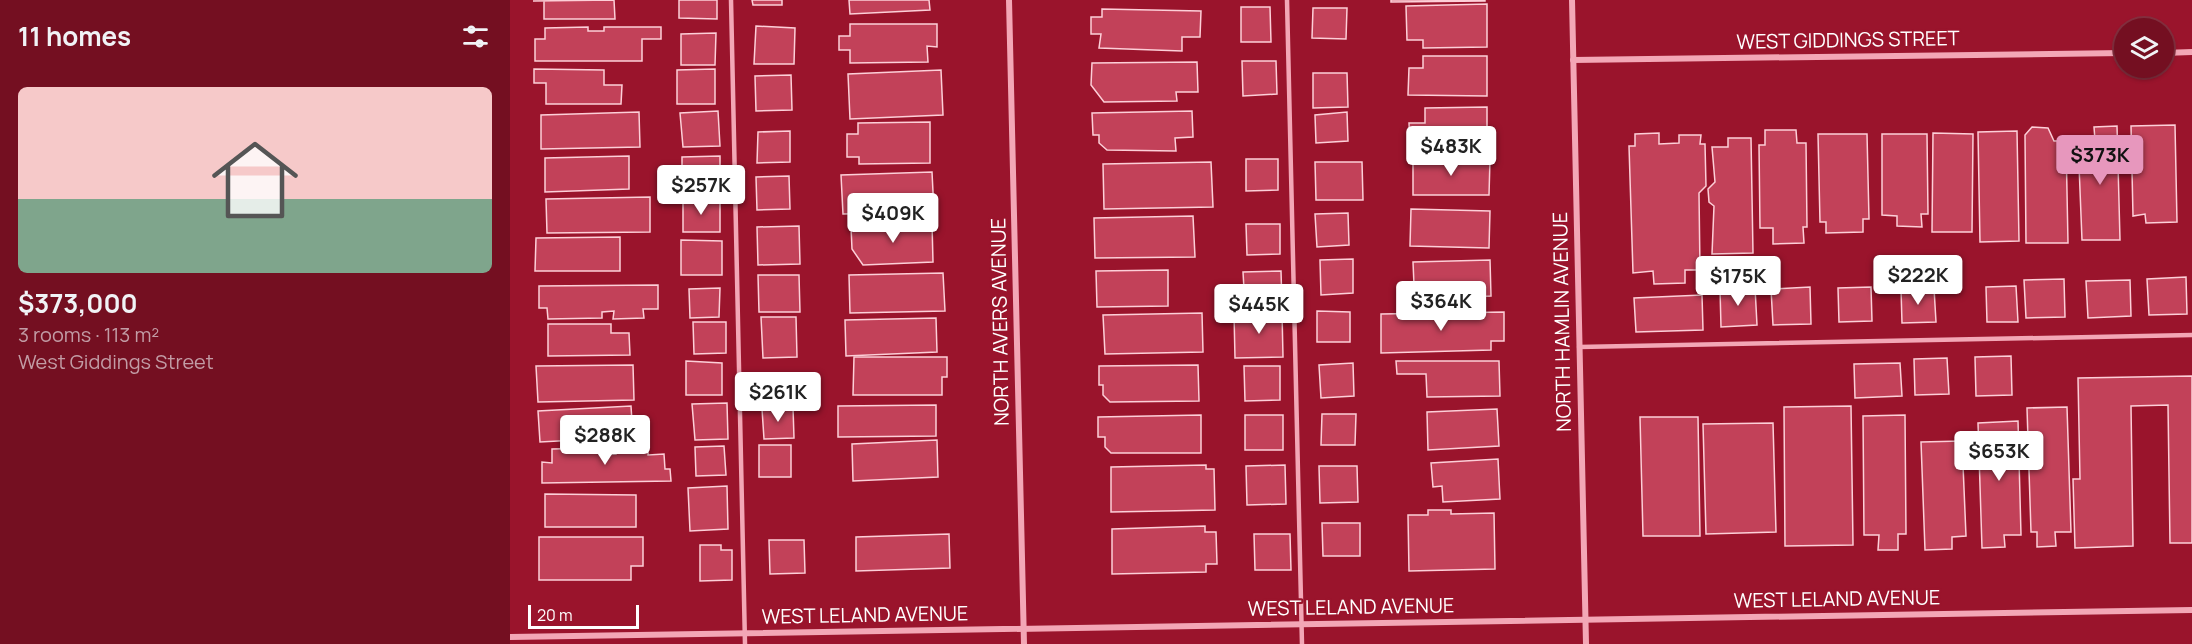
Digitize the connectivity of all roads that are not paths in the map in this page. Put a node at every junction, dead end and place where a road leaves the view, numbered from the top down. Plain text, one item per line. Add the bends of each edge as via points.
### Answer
1 (731, 0) edge
2 (1009, 0) edge
3 (1287, 0) edge
4 (1572, 0) edge
5 (2192, 52) edge
6 (2114, 53) edge
7 (2174, 53) edge
8 (1573, 60) junction
9 (2192, 335) edge
10 (1579, 347) junction
11 (2192, 610) edge
12 (1585, 619) junction
13 (1302, 624) junction
14 (1023, 628) junction
15 (744, 633) junction
16 (510, 637) edge
17 (745, 644) edge
18 (1024, 644) edge
19 (1302, 644) edge
20 (1586, 644) edge

1 - 15 lane
2 - 14 street, NORTH AVERS AVENUE
3 - 13 lane
4 - 8 street, NORTH HAMLIN AVENUE
5 - 7 street
6 - 8 street, WEST GIDDINGS STREET
8 - 10 street, NORTH HAMLIN AVENUE
9 - 10 lane
10 - 12 street, NORTH HAMLIN AVENUE
11 - 12 street, WEST LELAND AVENUE
12 - 13 street, WEST LELAND AVENUE
12 - 20 street, NORTH HAMLIN AVENUE
13 - 14 street, WEST LELAND AVENUE
13 - 19 lane
14 - 15 street, WEST LELAND AVENUE
14 - 18 street, NORTH AVERS AVENUE
15 - 16 street, WEST LELAND AVENUE
15 - 17 lane

